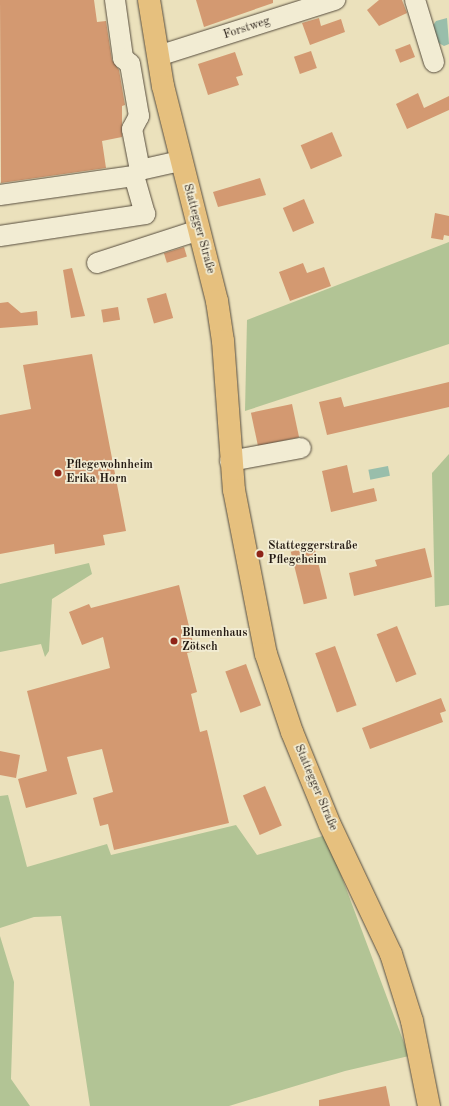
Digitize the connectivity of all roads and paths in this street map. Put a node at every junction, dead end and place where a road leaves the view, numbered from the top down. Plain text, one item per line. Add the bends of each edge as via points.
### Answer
1 (114, 0) edge
2 (149, 0) edge
3 (335, 0) edge
4 (415, 0) edge
5 (158, 56) junction
6 (434, 62) dead end
7 (180, 161) junction
8 (137, 173) junction
9 (0, 195) edge
10 (199, 230) junction
11 (0, 236) edge
12 (96, 263) dead end
13 (301, 448) dead end
14 (230, 461) junction
15 (429, 1106) edge

1 - 8 street via 123,58 130,64 139,116 132,128
2 - 5 main road, Stattegger Straße
3 - 5 street, Forstweg
4 - 6 street
5 - 7 main road, Stattegger Straße
7 - 8 street
7 - 10 main road, Stattegger Straße
8 - 9 street
8 - 11 street via 145,214
10 - 12 street
10 - 14 main road, Stattegger Straße via 223,341
13 - 14 street
14 - 15 main road, Stattegger Straße via 242,548 266,654 292,732 330,825 391,954 412,1021

